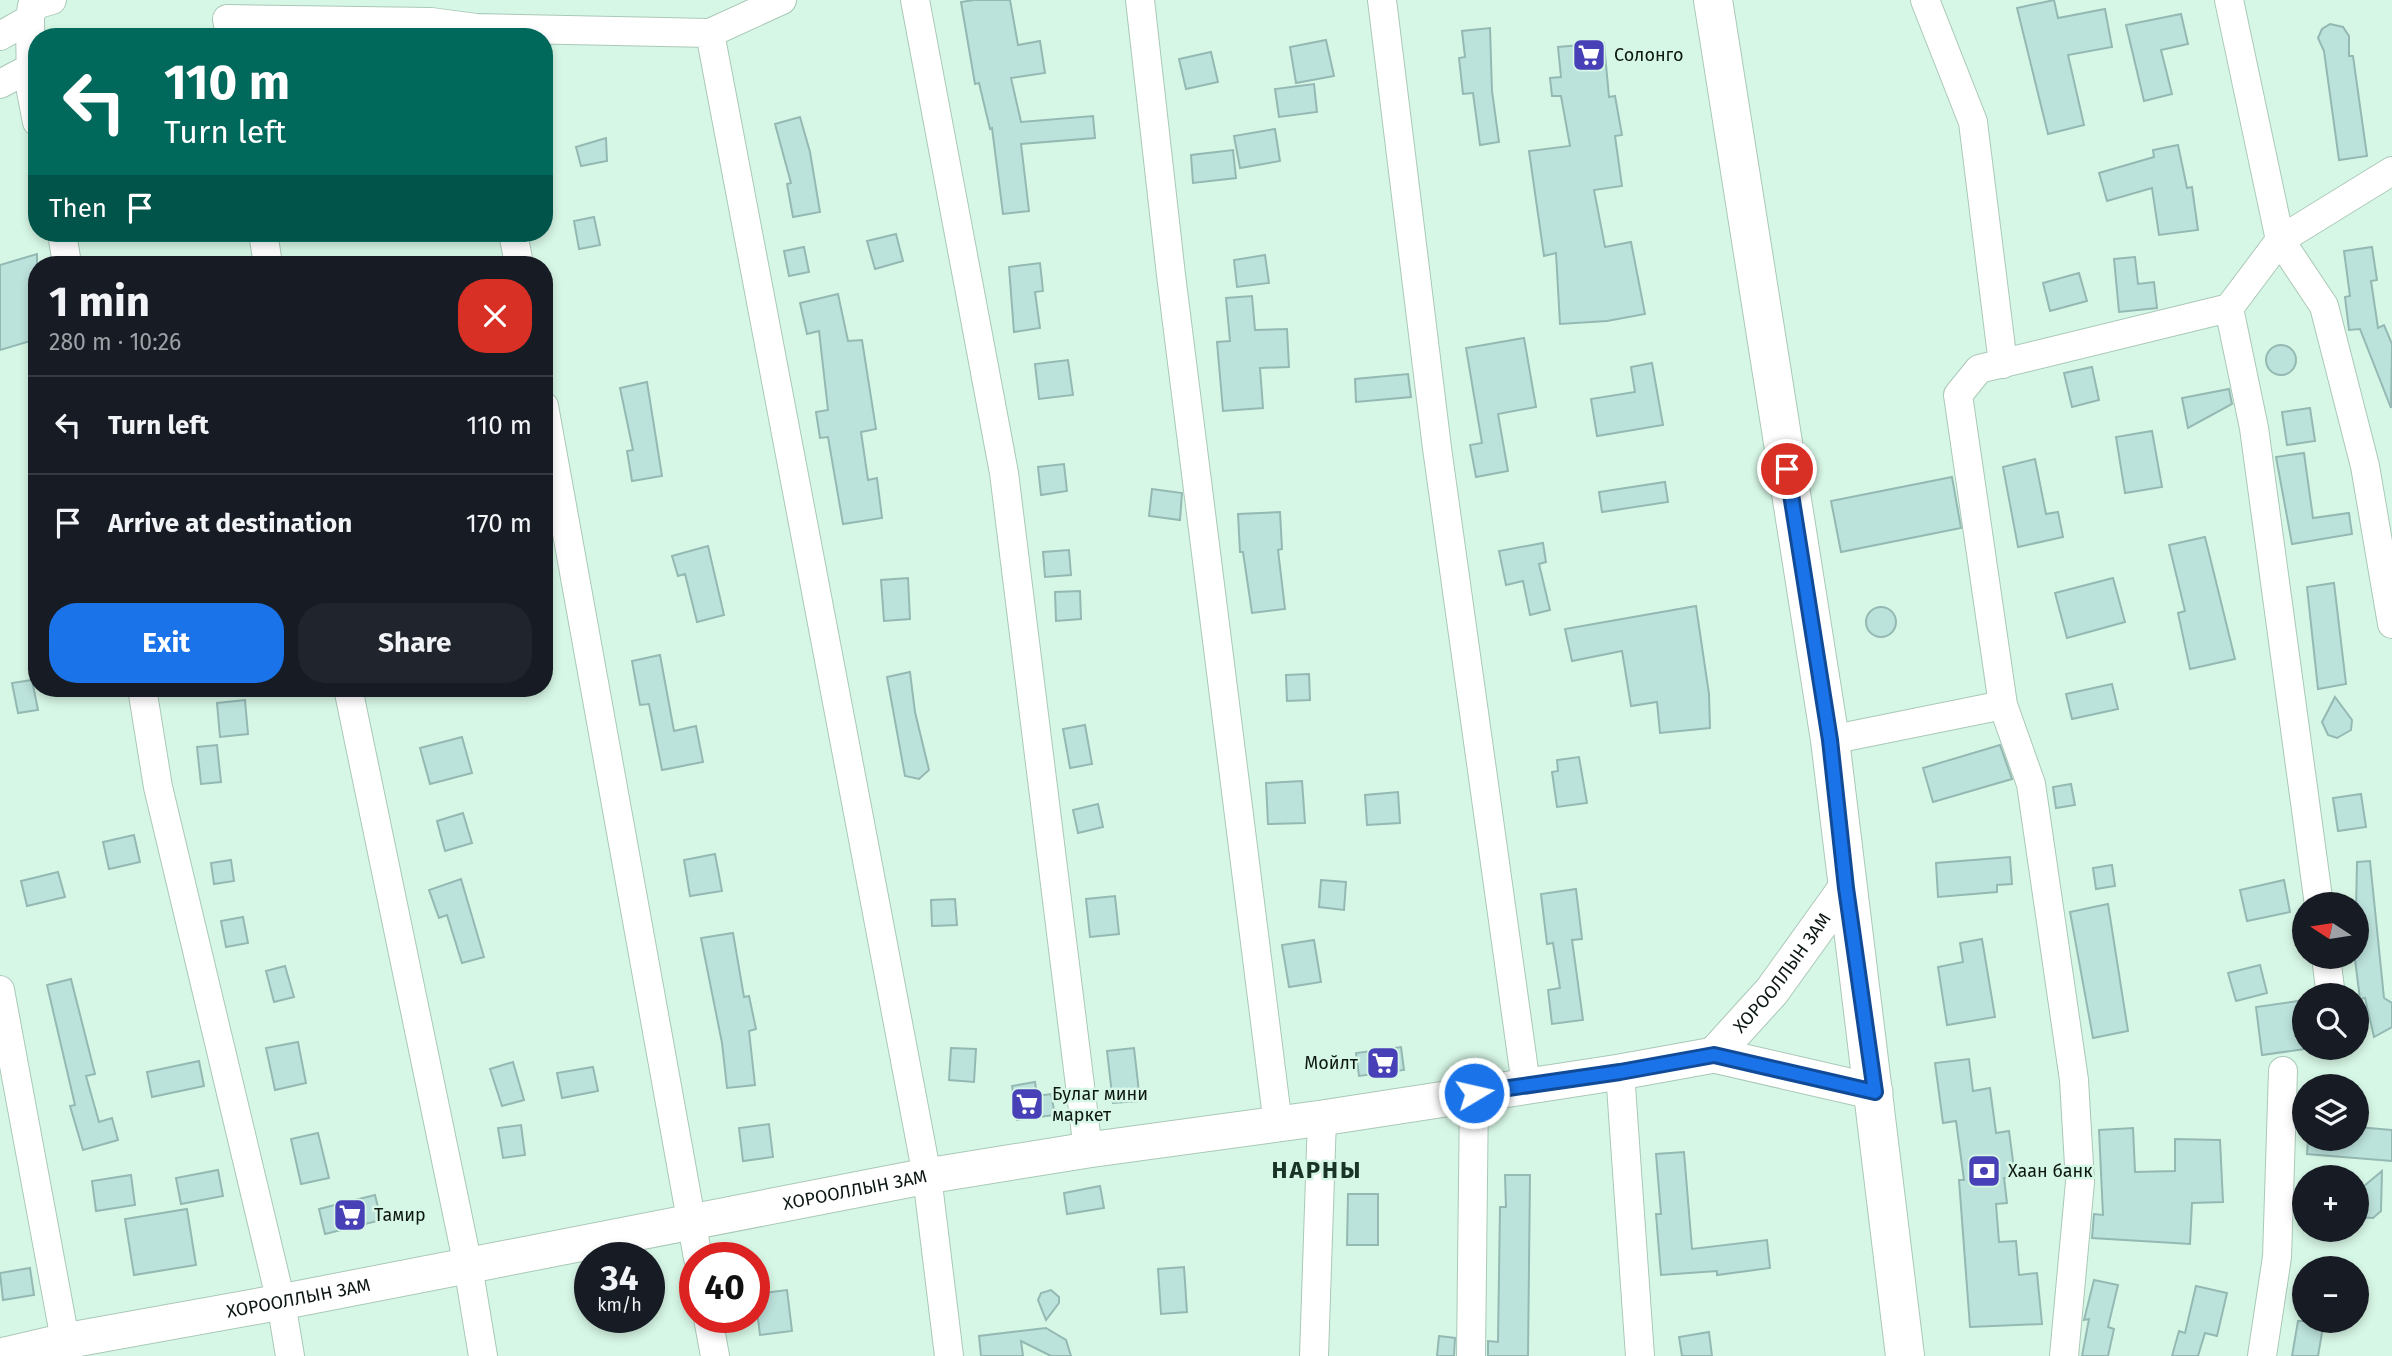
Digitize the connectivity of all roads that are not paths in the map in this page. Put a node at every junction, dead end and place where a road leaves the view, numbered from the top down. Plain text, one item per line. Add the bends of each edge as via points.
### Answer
1 (782, 0) edge
2 (915, 0) edge
3 (1140, 0) edge
4 (1382, 0) edge
5 (1713, 0) edge
6 (1925, 0) edge
7 (2229, 0) edge
8 (36, 6) edge
9 (35, 28) edge
10 (229, 28) edge
11 (459, 28) edge
12 (553, 32) edge
13 (710, 33) junction
14 (0, 36) edge
15 (28, 69) edge
16 (0, 84) edge
17 (2392, 171) edge
18 (2280, 240) junction
19 (2229, 308) junction
20 (2003, 364) junction
21 (553, 456) edge
22 (2392, 624) edge
23 (143, 697) edge
24 (350, 697) edge
25 (2003, 705) junction
26 (1830, 740) junction
27 (1846, 888) junction
28 (2317, 892) edge
29 (0, 990) edge
30 (1714, 1055) junction
31 (2283, 1071) dead end
32 (1620, 1072) junction
33 (1526, 1085) junction
34 (1875, 1092) junction
35 (1474, 1093) junction
36 (1322, 1118) junction
37 (1278, 1125) junction
38 (1088, 1150) junction
39 (927, 1176) junction
40 (692, 1223) junction
41 (695, 1242) edge
42 (468, 1266) junction
43 (281, 1302) junction
44 (711, 1333) edge
45 (66, 1348) edge
46 (1, 1356) edge
47 (290, 1356) edge
48 (483, 1356) edge
49 (715, 1356) edge
50 (949, 1356) edge
51 (1314, 1356) edge
52 (1471, 1356) edge
53 (1640, 1356) edge
54 (1905, 1356) edge
55 (2064, 1356) edge
56 (2262, 1356) edge

1 - 13 street
2 - 38 street via 1004,473
3 - 37 street
4 - 33 street via 1437,448
5 - 26 main road
6 - 20 street via 1973,122
7 - 18 street
8 - 9 street
8 - 14 street
10 - 11 street via 228,19 431,22
12 - 13 street
13 - 39 street
15 - 16 street
17 - 18 street
18 - 19 street
18 - 22 street via 2324,306 2365,466
19 - 20 street
19 - 28 street via 2254,428
20 - 25 street via 1979,369 1958,395
21 - 40 street
23 - 43 street via 158,787
24 - 42 street
25 - 26 street
25 - 55 street via 2031,783 2074,1080 2080,1182
26 - 27 main road
27 - 30 street, ХОРООЛЛЫН ЗАМ via 1772,991
27 - 34 main road
29 - 45 street
30 - 32 street, ХОРООЛЛЫН ЗАМ
30 - 34 street, ХОРООЛЛЫН ЗАМ
31 - 56 street via 2277,1257
32 - 33 street, ХОРООЛЛЫН ЗАМ
32 - 53 street
33 - 35 street, ХОРООЛЛЫН ЗАМ
34 - 54 main road
35 - 36 street, ХОРООЛЛЫН ЗАМ
35 - 52 street
36 - 37 street, ХОРООЛЛЫН ЗАМ
36 - 51 street
37 - 38 street, ХОРООЛЛЫН ЗАМ
38 - 39 street, ХОРООЛЛЫН ЗАМ
39 - 40 street, ХОРООЛЛЫН ЗАМ
39 - 50 street
40 - 41 street
40 - 42 street, ХОРООЛЛЫН ЗАМ
42 - 43 street, ХОРООЛЛЫН ЗАМ
42 - 48 street
43 - 45 street, ХОРООЛЛЫН ЗАМ
43 - 47 street
44 - 49 street
45 - 46 street, ХОРООЛЛЫН ЗАМ

